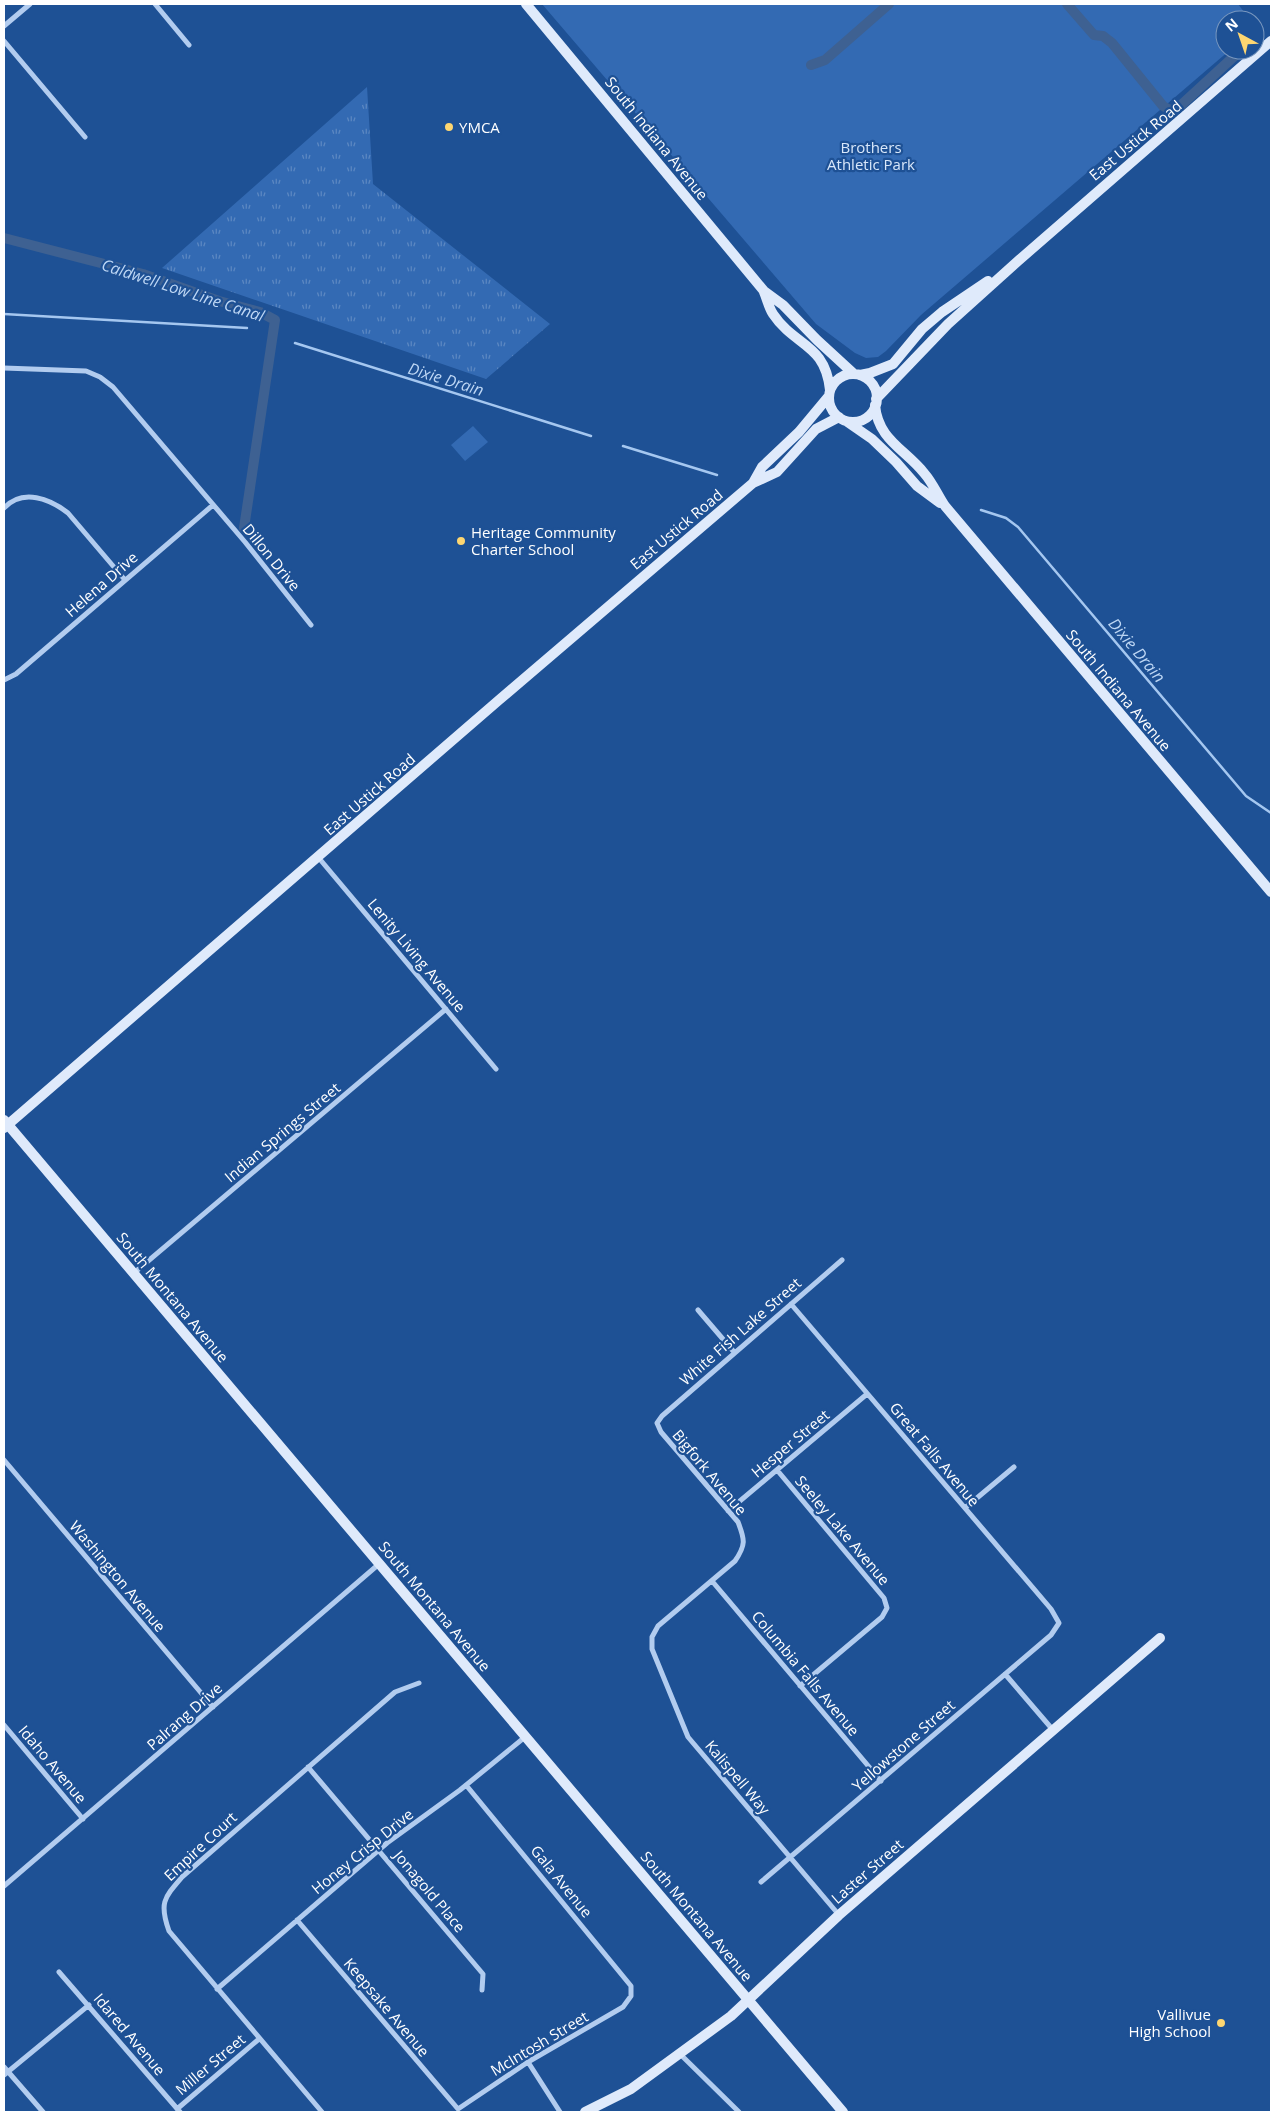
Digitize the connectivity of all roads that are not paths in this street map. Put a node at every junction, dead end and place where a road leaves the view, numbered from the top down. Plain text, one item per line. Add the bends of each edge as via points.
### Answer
1 (30, 4) edge
2 (155, 4) edge
3 (526, 4) edge
4 (4, 26) edge
5 (4, 40) edge
6 (1271, 41) edge
7 (189, 45) dead end
8 (85, 138) dead end
9 (1018, 261) junction
10 (764, 291) junction
11 (4, 368) edge
12 (857, 374) junction
13 (829, 393) junction
14 (876, 402) junction
15 (842, 419) junction
16 (754, 482) junction
17 (213, 505) junction
18 (945, 506) junction
19 (4, 508) edge
20 (125, 580) junction
21 (311, 625) dead end
22 (4, 680) edge
23 (318, 857) junction
24 (1271, 892) edge
25 (446, 1009) junction
26 (496, 1069) dead end
27 (5, 1124) edge
28 (842, 1260) dead end
29 (134, 1273) junction
30 (791, 1304) junction
31 (698, 1310) dead end
32 (734, 1352) junction
33 (868, 1394) junction
34 (657, 1423) joint
35 (4, 1460) edge
36 (1014, 1467) dead end
37 (777, 1470) junction
38 (965, 1508) junction
39 (728, 1511) junction
40 (380, 1564) junction
41 (712, 1581) junction
42 (1059, 1623) joint
43 (1160, 1638) dead end
44 (1005, 1674) junction
45 (419, 1683) dead end
46 (800, 1686) junction
47 (213, 1707) junction
48 (4, 1725) edge
49 (1053, 1730) junction
50 (526, 1737) junction
51 (308, 1767) junction
52 (881, 1781) junction
53 (466, 1785) junction
54 (83, 1819) junction
55 (379, 1850) junction
56 (790, 1859) junction
57 (761, 1882) dead end
58 (4, 1886) edge
59 (840, 1915) junction
60 (298, 1920) junction
61 (60, 1972) dead end
62 (217, 1989) junction
63 (482, 1990) dead end
64 (632, 1996) joint
65 (748, 1999) junction
66 (89, 2005) junction
67 (259, 2039) junction
68 (680, 2054) junction
69 (528, 2062) junction
70 (4, 2067) edge
71 (6, 2074) edge
72 (458, 2109) joint
73 (178, 2111) edge
74 (43, 2112) edge
75 (322, 2112) edge
76 (560, 2112) edge
77 (585, 2112) edge
78 (739, 2112) edge
79 (843, 2112) edge

1 - 4 street
2 - 7 street
3 - 10 main road, South Indiana Avenue
5 - 8 street
6 - 9 main road, East Ustick Road
9 - 12 main road, East Ustick Road via 942,312 893,364
9 - 14 main road, East Ustick Road via 948,324
10 - 12 main road, South Indiana Avenue
10 - 13 main road, South Indiana Avenue via 773,314 824,363
11 - 17 street, Dillon Drive via 86,371 100,376 113,387
12 - 13 main road via 842,376
12 - 14 main road via 870,382 876,393
13 - 15 main road via 831,408
13 - 16 main road, East Ustick Road via 799,432 762,466
14 - 15 main road via 863,419
14 - 18 main road, South Indiana Avenue via 876,416 885,435 925,473
15 - 16 main road, East Ustick Road via 816,430 777,472
15 - 18 main road, South Indiana Avenue via 872,439 917,486
16 - 23 main road, East Ustick Road
17 - 20 street, Helena Drive
17 - 21 street, Dillon Drive
18 - 24 main road, South Indiana Avenue
19 - 20 street via 31,497 56,504 68,513
20 - 22 street, Helena Drive via 16,674
23 - 25 street, Lenity Living Avenue
23 - 27 main road, East Ustick Road
25 - 26 street, Lenity Living Avenue
25 - 29 street, Indian Springs Street
27 - 29 main road, South Montana Avenue
28 - 30 street, White Fish Lake Street
29 - 40 main road, South Montana Avenue
30 - 32 street, White Fish Lake Street
30 - 33 street, Great Falls Avenue
31 - 32 street
32 - 34 street, White Fish Lake Street
33 - 37 street, Hesper Street
33 - 38 street, Great Falls Avenue
34 - 39 street, Bigfork Avenue via 661,1432
35 - 47 street, Washington Avenue
36 - 38 street
37 - 39 street, Hesper Street
37 - 46 street, Seeley Lake Avenue via 884,1598 887,1608 882,1616
38 - 42 street, Great Falls Avenue via 1051,1609
39 - 41 street, Bigfork Avenue via 744,1536 743,1550
40 - 47 street, Palrang Drive
40 - 50 main road, South Montana Avenue
41 - 46 street, Columbia Falls Avenue
41 - 56 street, Kalispell Way via 658,1626 652,1637 652,1650 688,1737
42 - 44 street, Yellowstone Street via 1051,1635
43 - 49 main road, Laster Street
44 - 49 street
44 - 52 street, Yellowstone Street
45 - 51 street, Empire Court via 395,1692
46 - 52 street, Columbia Falls Avenue
47 - 54 street, Palrang Drive
48 - 54 street, Idaho Avenue
49 - 59 main road, Laster Street
50 - 53 street, Honey Crisp Drive
50 - 65 main road, South Montana Avenue
51 - 55 street, Jonagold Place
51 - 62 street, Empire Court via 182,1877 165,1896 163,1916 169,1931
52 - 56 street, Yellowstone Street
53 - 55 street, Honey Crisp Drive
53 - 64 street, Gala Avenue via 631,1986
54 - 58 street, Palrang Drive
55 - 60 street, Honey Crisp Drive
55 - 63 street, Jonagold Place via 483,1974
56 - 57 street, Yellowstone Street
56 - 59 street, Kalispell Way
59 - 65 main road, Laster Street
60 - 62 street, Honey Crisp Drive
60 - 72 street, Keepsake Avenue
61 - 66 street, Idared Avenue
62 - 67 street, Empire Court
64 - 69 street, McIntosh Street via 623,2007
65 - 68 main road, Laster Street via 731,2016
65 - 79 main road, South Montana Avenue
66 - 71 street
66 - 73 street, Idared Avenue
67 - 73 street, Miller Street
67 - 75 street, Empire Court
68 - 77 main road, Laster Street via 631,2089
68 - 78 street
69 - 72 street, McIntosh Street
69 - 76 street
70 - 71 street
71 - 74 street

